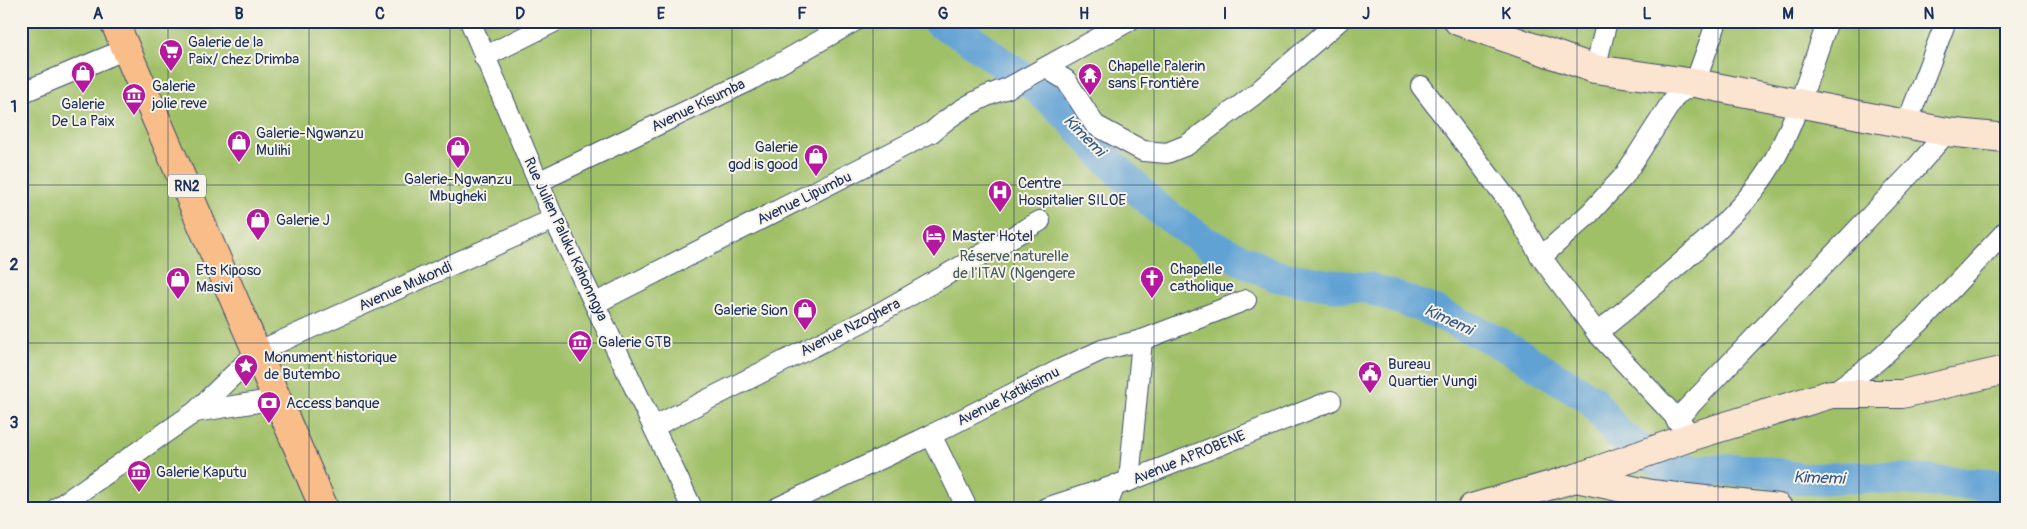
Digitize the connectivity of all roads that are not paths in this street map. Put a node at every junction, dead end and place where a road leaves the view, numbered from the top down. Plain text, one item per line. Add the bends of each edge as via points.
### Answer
1 (114, 21) edge
2 (470, 21) edge
3 (556, 21) edge
4 (855, 21) edge
5 (1129, 21) edge
6 (1339, 21) edge
7 (1607, 21) edge
8 (1717, 21) edge
9 (1828, 21) edge
10 (1946, 21) edge
11 (1470, 25) edge
12 (126, 49) junction
13 (484, 57) junction
14 (1046, 68) junction
15 (1594, 69) junction
16 (1695, 83) junction
17 (1421, 86) dead end
18 (21, 93) edge
19 (1798, 104) junction
20 (1907, 123) junction
21 (1947, 132) junction
22 (2006, 138) edge
23 (538, 182) junction
24 (554, 220) junction
25 (1040, 221) dead end
26 (2006, 231) edge
27 (1541, 257) junction
28 (1246, 300) dead end
29 (596, 303) junction
30 (1597, 333) junction
31 (1142, 340) junction
32 (256, 352) junction
33 (2006, 370) edge
34 (1831, 394) junction
35 (277, 399) junction
36 (1330, 401) dead end
37 (195, 412) junction
38 (655, 426) junction
39 (1679, 433) junction
40 (931, 435) junction
41 (1576, 478) junction
42 (1122, 483) junction
43 (1744, 506) edge
44 (57, 508) edge
45 (324, 508) edge
46 (692, 508) edge
47 (777, 508) edge
48 (967, 508) edge
49 (1046, 508) edge
50 (1106, 508) edge
51 (1472, 508) edge
52 (1778, 508) edge

1 - 12 highway, RN2
2 - 13 street, Rue Julien Paluku Kahonngya
3 - 13 street
4 - 23 street, Avenue Kisumba via 750,81
5 - 14 street, Avenue Lipumbu
6 - 14 street via 1254,95 1187,145 1167,153 1144,151 1095,125 1066,80
7 - 15 street
8 - 16 street
9 - 19 street
10 - 20 street
11 - 15 street
12 - 18 street
12 - 32 highway, RN2
13 - 23 street, Rue Julien Paluku Kahonngya
14 - 29 street, Avenue Lipumbu via 1008,88 993,92 948,118 932,132 832,185
15 - 16 street
16 - 19 street
16 - 27 street via 1676,95 1624,176 1590,213
17 - 27 street via 1510,203
19 - 20 street
19 - 30 street via 1773,161 1750,196 1666,278
20 - 21 street
21 - 22 street
21 - 39 street
23 - 24 street, Rue Julien Paluku Kahonngya
24 - 29 street, Rue Julien Paluku Kahonngya
24 - 32 street, Avenue Mukondi
25 - 38 street, Avenue Nzoghera via 878,314
26 - 34 street via 1921,321 1878,361
27 - 30 street
28 - 31 street, Avenue Katikisimu
29 - 38 street, Rue Julien Paluku Kahonngya
30 - 39 street
31 - 40 street, Avenue Katikisimu via 1102,350
31 - 42 street
32 - 35 highway, RN2
32 - 37 street
33 - 34 street via 1902,394
34 - 39 street
35 - 37 street
35 - 45 highway, RN2
36 - 42 street, Avenue APROBENE
37 - 44 street
38 - 46 street, Rue Julien Paluku Kahonngya
39 - 41 street via 1619,462
40 - 47 street, Avenue Katikisimu
40 - 48 street
41 - 43 street via 1651,494
41 - 51 street
42 - 49 street, Avenue APROBENE
42 - 50 street
43 - 52 street

